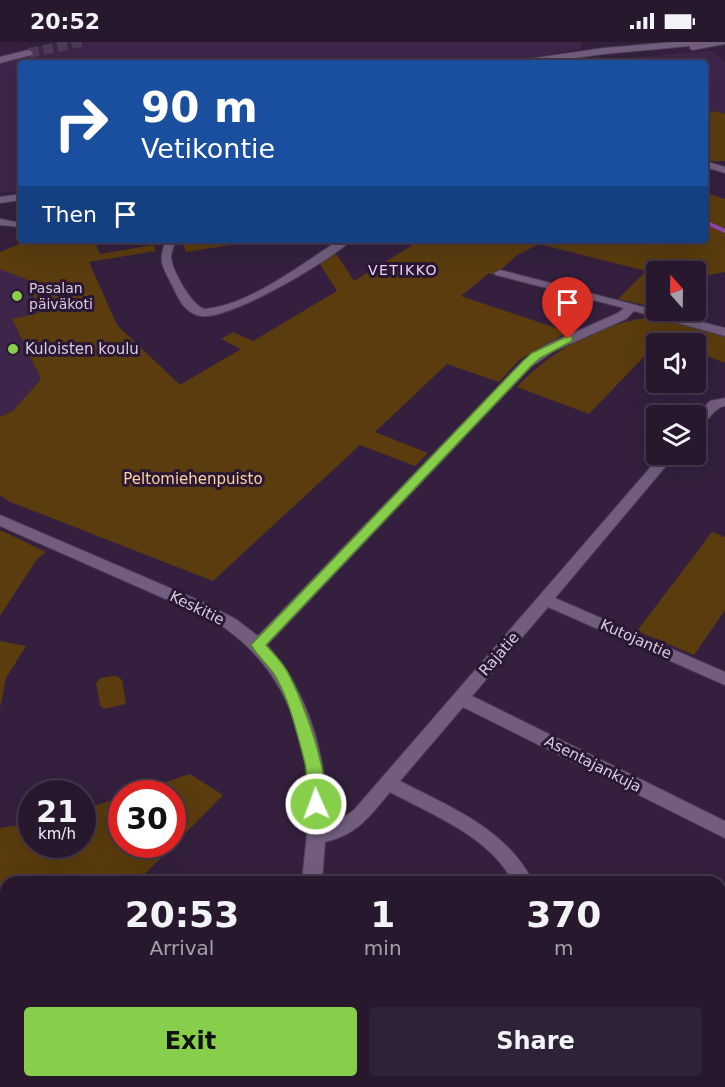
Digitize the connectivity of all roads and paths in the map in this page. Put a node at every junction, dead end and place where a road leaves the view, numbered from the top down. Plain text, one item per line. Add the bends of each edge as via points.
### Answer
1 (595, 42) edge
2 (701, 42) edge
3 (720, 43) edge
4 (29, 53) tunnel mouth
5 (725, 53) edge
6 (608, 55) junction
7 (0, 60) edge
8 (554, 60) edge
9 (570, 60) edge
10 (708, 165) edge
11 (725, 170) edge
12 (18, 197) edge
13 (0, 200) edge
14 (0, 222) edge
15 (17, 225) dead end
16 (170, 243) edge
17 (341, 243) edge
18 (500, 273) dead end
19 (632, 307) junction
20 (725, 332) edge
21 (725, 402) edge
22 (706, 413) edge
23 (661, 465) edge
24 (0, 520) edge
25 (546, 600) junction
26 (258, 645) junction
27 (725, 679) edge
28 (460, 698) junction
29 (389, 783) junction
30 (725, 830) edge
31 (315, 836) junction
32 (312, 876) edge
33 (520, 876) edge

1 - 6 street
2 - 6 street
3 - 5 street
3 - 6 street
4 - 7 street
6 - 8 street
6 - 9 street
10 - 11 street
12 - 13 street
14 - 15 street
16 - 17 street via 168,264 186,301 204,313 238,305
18 - 19 street
19 - 20 street
19 - 26 street via 622,316 550,348 527,364
21 - 22 street via 715,404
23 - 25 street, Rajatie
24 - 26 street, Keskitie via 214,613
25 - 27 street, Kutojantie
25 - 28 street, Rajatie
26 - 31 street, Keskitie via 280,672 310,751 317,788
28 - 29 street, Rajatie
28 - 30 street, Asentajankuja
29 - 31 street, Rajatie via 350,824 339,831
29 - 33 street via 497,846 512,860
31 - 32 street, Keskitie

